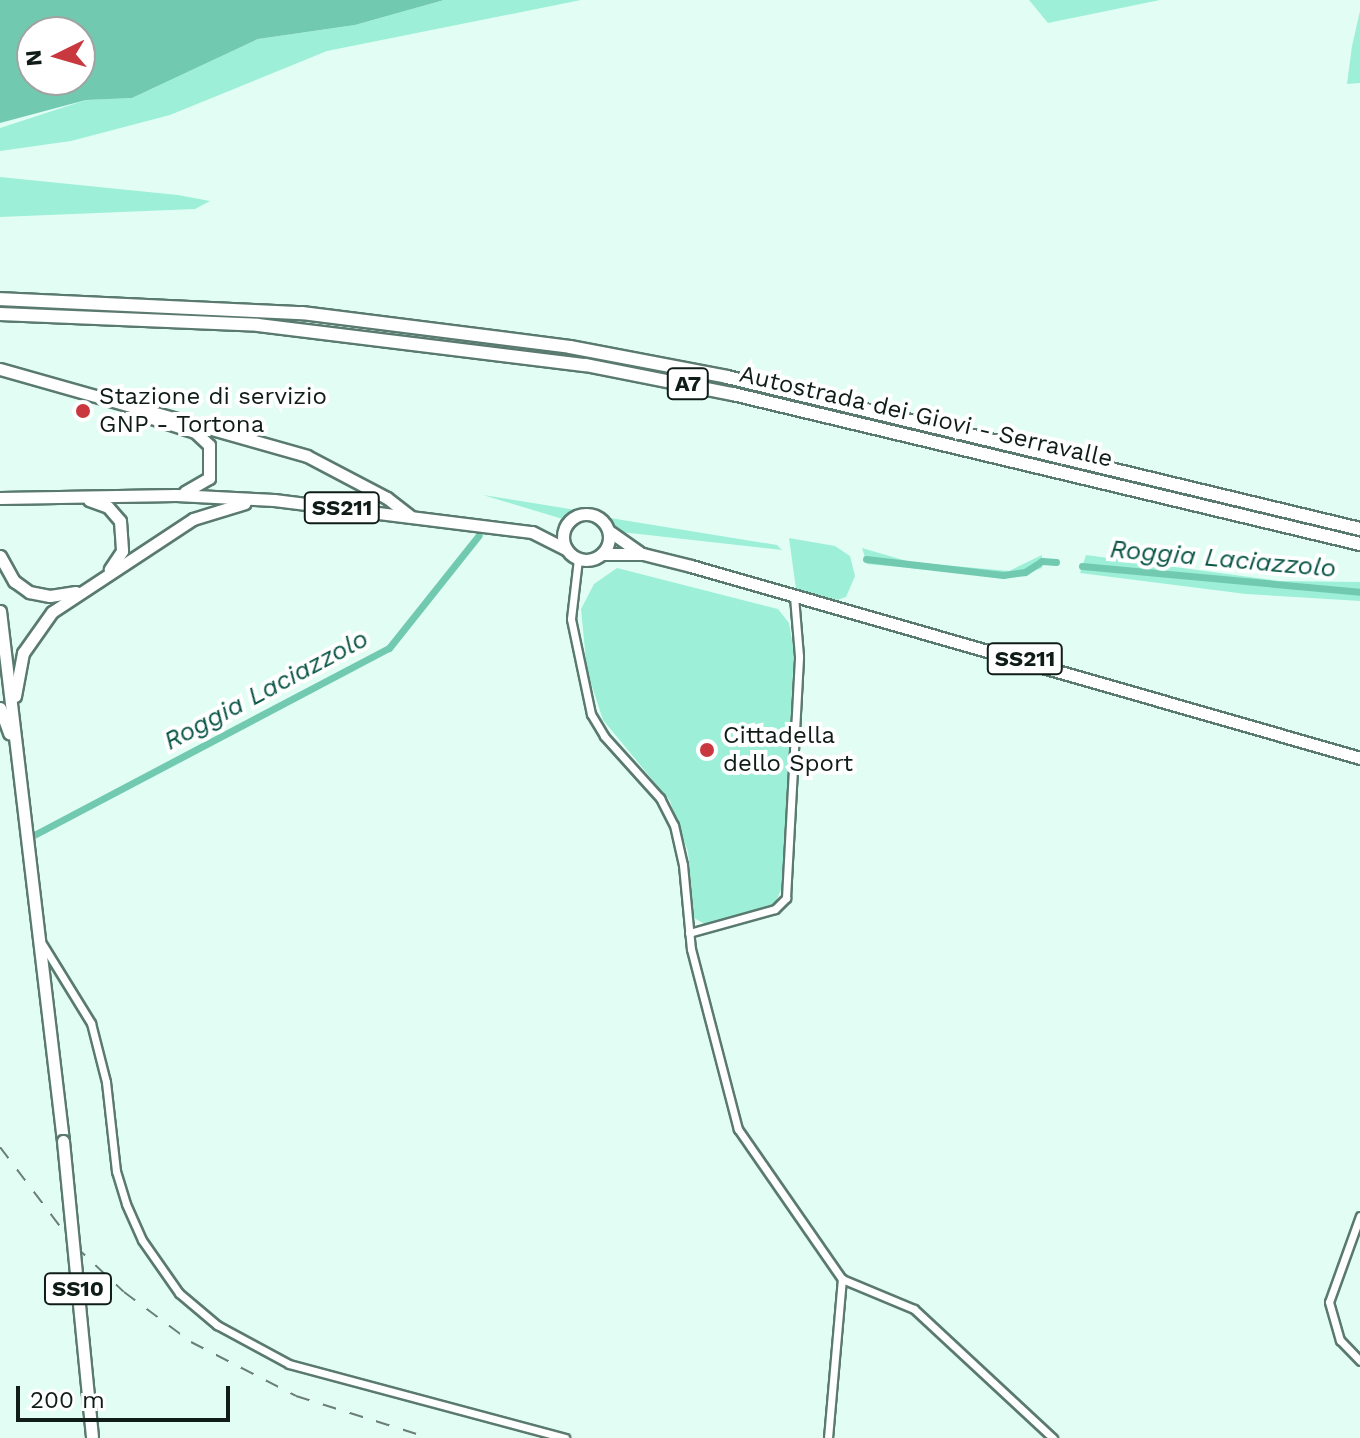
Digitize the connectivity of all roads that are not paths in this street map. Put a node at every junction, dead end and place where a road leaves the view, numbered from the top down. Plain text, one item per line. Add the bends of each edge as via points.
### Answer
1 (2, 299) edge
2 (1, 314) edge
3 (3, 370) edge
4 (114, 402) junction
5 (176, 495) junction
6 (61, 496) junction
7 (4, 498) edge
8 (274, 500) junction
9 (410, 517) junction
10 (569, 520) junction
11 (1360, 529) edge
12 (609, 531) junction
13 (532, 532) junction
14 (1360, 544) edge
15 (567, 550) junction
16 (602, 554) junction
17 (643, 554) junction
18 (0, 556) edge
19 (578, 559) junction
20 (104, 576) junction
21 (80, 591) junction
22 (794, 596) junction
23 (0, 611) edge
24 (0, 708) edge
25 (13, 721) junction
26 (1360, 758) edge
27 (17, 760) junction
28 (37, 923) junction
29 (689, 933) junction
30 (1360, 1216) edge
31 (842, 1279) junction
32 (1360, 1361) edge
33 (92, 1438) edge
34 (565, 1438) edge
35 (828, 1438) edge
36 (1053, 1438) edge

1 - 11 highway, Autostrada dei Giovi - Serravalle / A7 via 302,313 570,347 727,377
2 - 14 highway, Autostrada dei Giovi - Serravalle / A7 via 273,326 586,365 733,394
3 - 4 main road
4 - 5 main road via 195,432 209,445 209,478
4 - 9 main road via 307,456 387,498
5 - 6 main road, SS211
5 - 8 main road, SS211
6 - 7 main road, SS211
6 - 20 main road via 99,502 120,521 122,551
8 - 9 main road, SS211
8 - 20 main road via 207,512
9 - 13 main road, SS211
10 - 12 main road, SS211 via 592,514
10 - 13 main road, SS211
10 - 15 main road via 563,532
12 - 16 main road
12 - 17 main road, SS211
13 - 15 main road, SS211
15 - 19 main road, SS211
16 - 17 main road, SS211
16 - 19 main road, SS211
17 - 22 main road, SS211
18 - 21 main road via 14,581 29,592 50,596
19 - 29 street via 571,619 591,714 668,811 680,847
20 - 21 main road
21 - 25 main road via 31,638 17,672
22 - 26 main road, SS211
22 - 29 street via 799,643 786,898 775,909
23 - 25 main road
24 - 27 main road
25 - 27 main road
27 - 28 main road, SS10
28 - 33 main road, SS10, bridge
28 - 34 street via 52,962 91,1023 126,1204 142,1240 179,1293 217,1325 289,1364
29 - 31 street via 738,1129
30 - 32 street via 1329,1302 1335,1330
31 - 35 street
31 - 36 street via 914,1309

